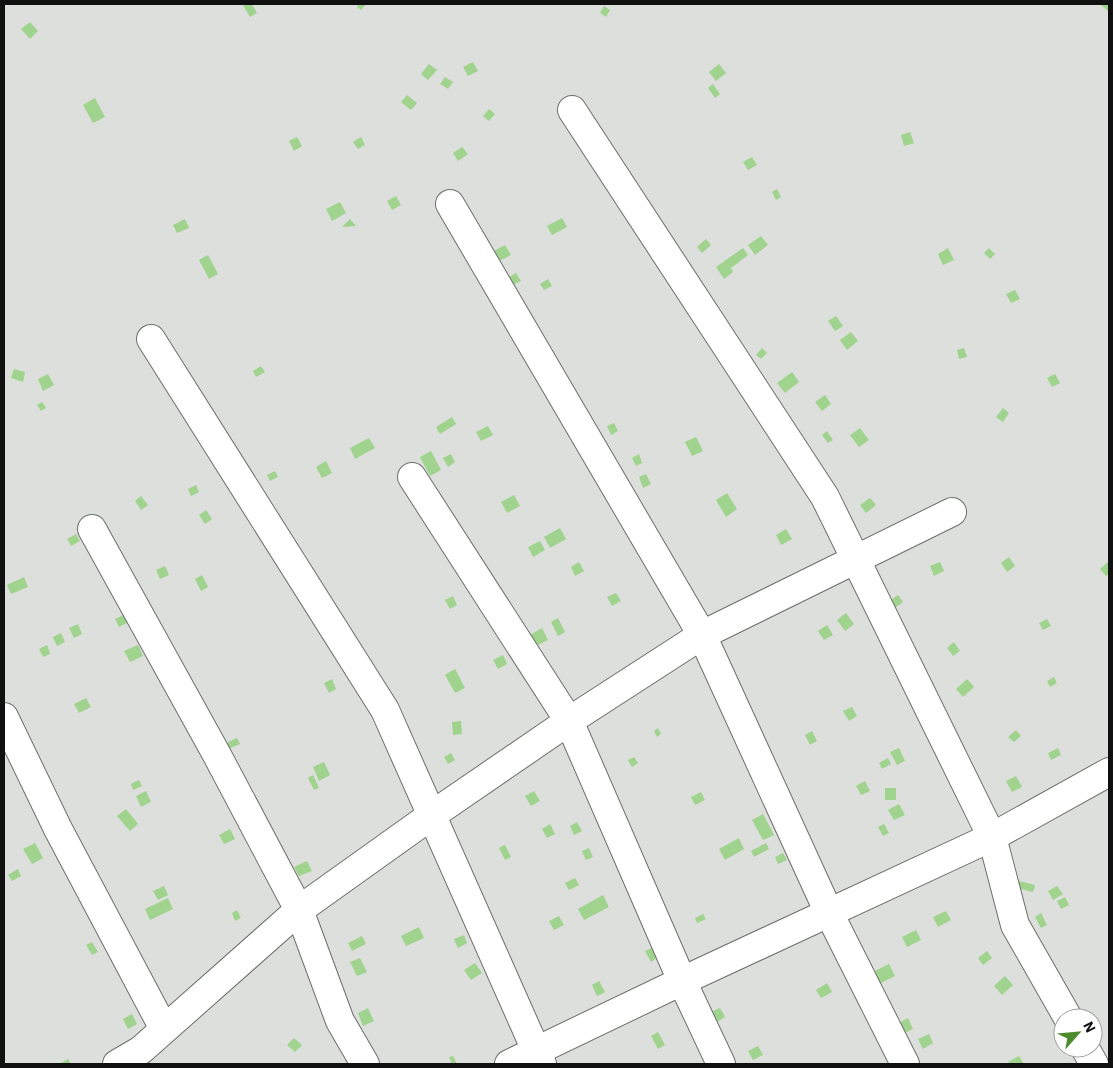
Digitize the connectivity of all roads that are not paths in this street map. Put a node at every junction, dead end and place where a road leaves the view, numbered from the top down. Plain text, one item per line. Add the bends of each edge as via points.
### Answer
1 (572, 110) dead end
2 (450, 204) dead end
3 (151, 338) dead end
4 (412, 477) dead end
5 (952, 512) dead end
6 (92, 529) dead end
7 (856, 560) junction
8 (702, 635) junction
9 (4, 717) edge
10 (568, 720) junction
11 (1109, 772) edge
12 (432, 815) junction
13 (992, 838) junction
14 (299, 910) junction
15 (829, 913) junction
16 (682, 980) junction
17 (1062, 1008) edge
18 (164, 1029) junction
19 (145, 1057) edge
20 (539, 1057) edge
21 (117, 1064) edge
22 (365, 1064) edge
23 (509, 1064) edge
24 (721, 1064) edge
25 (905, 1064) edge

1 - 7 street via 825,497
2 - 8 street
3 - 12 street via 385,710
4 - 10 street
5 - 7 street
6 - 14 street
7 - 8 street
7 - 13 street
8 - 10 street
8 - 15 street
9 - 18 street via 58,829
10 - 12 street
10 - 16 street
11 - 13 street
12 - 14 street
12 - 20 street
13 - 15 street
13 - 17 street via 1015,925
14 - 18 street
14 - 22 street via 340,1021
15 - 16 street
15 - 25 street
16 - 20 street
16 - 24 street
18 - 19 street
19 - 21 street
20 - 23 street

